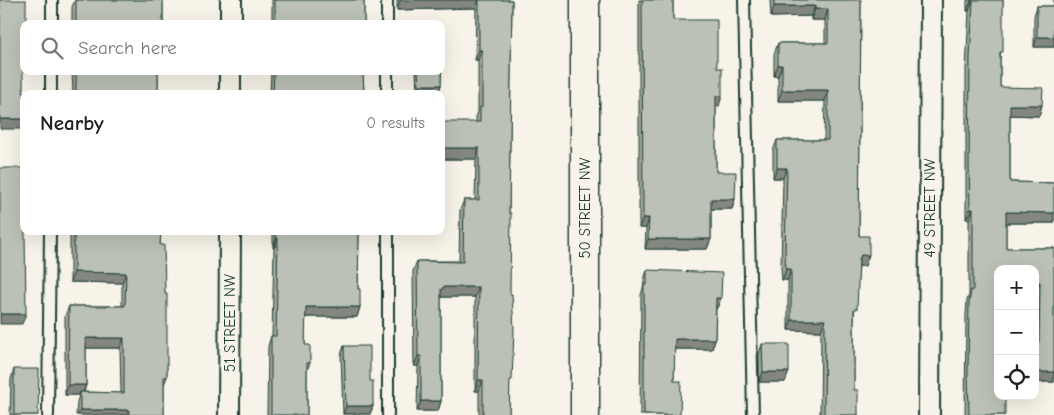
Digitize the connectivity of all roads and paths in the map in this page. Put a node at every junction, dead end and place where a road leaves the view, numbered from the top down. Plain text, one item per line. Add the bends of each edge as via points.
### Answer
1 (52, 0) edge
2 (231, 0) edge
3 (387, 0) edge
4 (585, 0) edge
5 (744, 0) edge
6 (931, 0) edge
7 (52, 20) edge
8 (231, 20) edge
9 (387, 20) edge
10 (51, 75) edge
11 (230, 75) edge
12 (387, 75) edge
13 (51, 90) edge
14 (230, 90) edge
15 (387, 90) edge
16 (50, 235) edge
17 (230, 235) edge
18 (388, 235) edge
19 (48, 415) edge
20 (230, 415) edge
21 (388, 415) edge
22 (585, 415) edge
23 (753, 415) edge
24 (929, 415) edge

1 - 7 lane
2 - 8 street
3 - 9 lane
4 - 22 main road, 50 STREET NW
5 - 23 lane
6 - 24 street, 49 STREET NW
10 - 13 lane
11 - 14 street
12 - 15 lane
16 - 19 lane
17 - 20 street, 51 STREET NW
18 - 21 lane

